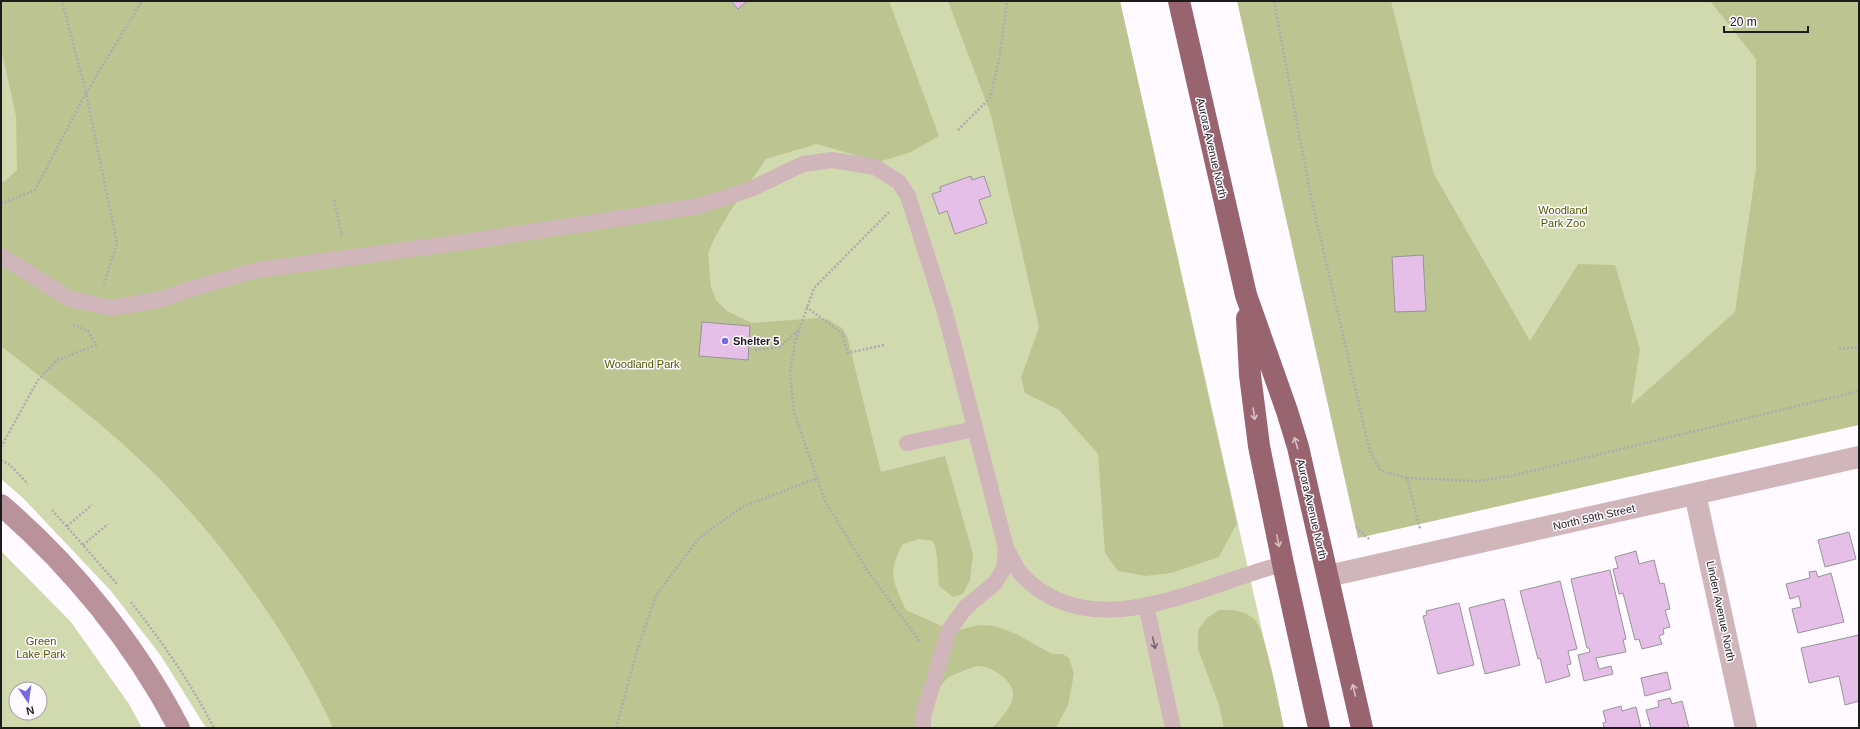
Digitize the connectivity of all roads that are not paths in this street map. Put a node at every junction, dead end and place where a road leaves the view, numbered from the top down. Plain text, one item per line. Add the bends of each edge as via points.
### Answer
1 (1179, 1) edge
2 (1, 256) edge
3 (1246, 294) junction
4 (975, 429) junction
5 (907, 443) dead end
6 (1859, 457) edge
7 (1695, 494) junction
8 (1, 505) edge
9 (1006, 548) junction
10 (1283, 564) junction
11 (1328, 576) junction
12 (1146, 605) junction
13 (179, 728) edge
14 (923, 728) edge
15 (1173, 728) edge
16 (1319, 728) edge
17 (1362, 728) edge
18 (1746, 728) edge

1 - 3 highway, Aurora Avenue North
2 - 4 lane via 70,298 111,308 162,299 256,270 478,240 699,206 751,189 803,164 832,160 875,167 899,182 908,196 945,312
3 -> 10 highway, Aurora Avenue North via 1253,410
11 -> 3 highway, Aurora Avenue North via 1293,433
4 - 5 lane
4 - 9 lane
6 - 7 street, North 59th Street
7 - 11 street, North 59th Street
7 - 18 street, Linden Avenue North
8 - 13 street via 55,556 87,591 141,666
9 - 12 lane via 1020,573 1048,597 1066,604 1109,610
9 - 14 lane via 1004,568 995,583 966,607 949,630 923,716
10 - 12 lane via 1253,571 1220,585
10 - 16 highway, Aurora Avenue North
17 -> 11 highway, Aurora Avenue North
12 -> 15 lane

